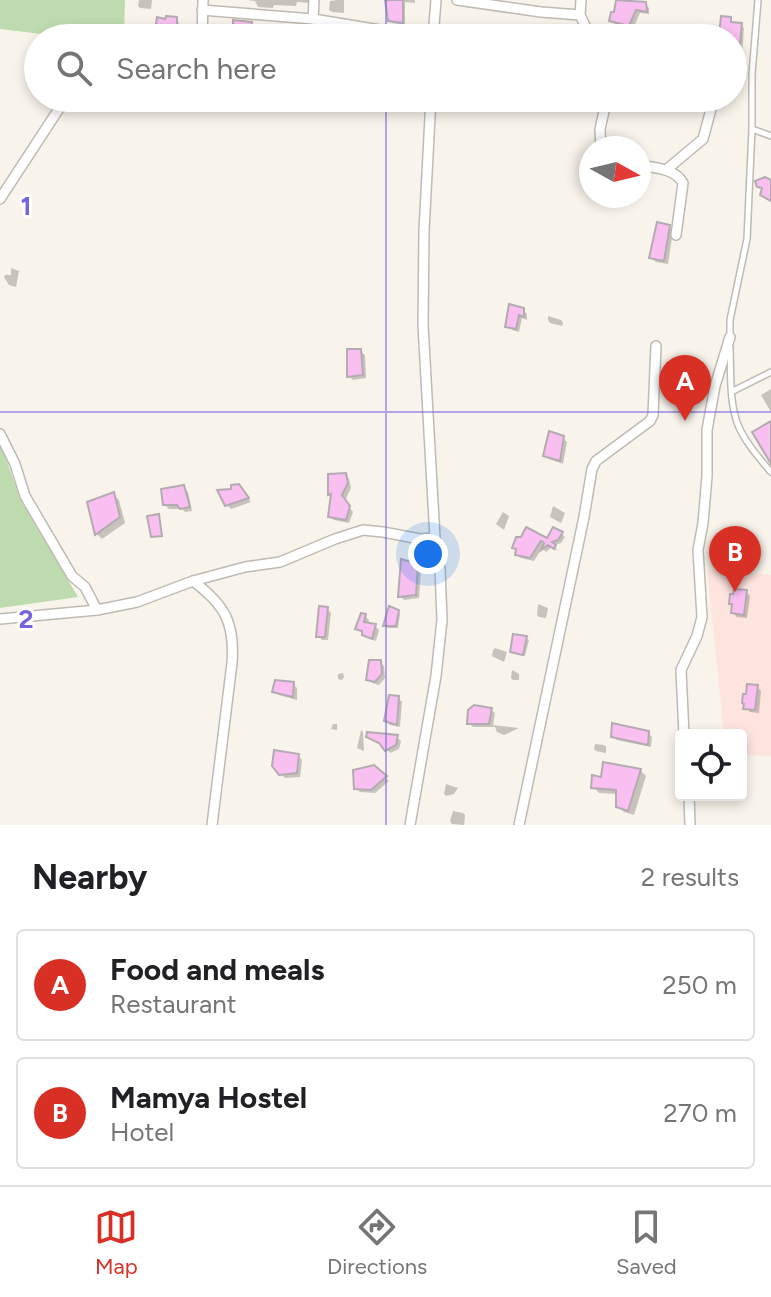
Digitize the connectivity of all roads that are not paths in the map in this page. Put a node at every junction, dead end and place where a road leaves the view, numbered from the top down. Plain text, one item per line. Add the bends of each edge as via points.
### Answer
1 (314, 0) edge
2 (436, 0) edge
3 (457, 0) edge
4 (581, 0) edge
5 (758, 0) edge
6 (202, 5) edge
7 (580, 15) junction
8 (313, 19) junction
9 (348, 24) edge
10 (433, 24) edge
11 (584, 24) edge
12 (57, 112) edge
13 (430, 112) edge
14 (604, 112) edge
15 (710, 112) edge
16 (752, 129) junction
17 (600, 136) edge
18 (771, 136) edge
19 (651, 167) edge
20 (666, 170) junction
21 (0, 199) edge
22 (676, 235) dead end
23 (730, 337) junction
24 (656, 346) dead end
25 (771, 372) edge
26 (733, 391) junction
27 (0, 434) edge
28 (771, 472) edge
29 (435, 538) junction
30 (193, 581) junction
31 (97, 610) junction
32 (0, 619) edge
33 (684, 729) edge
34 (689, 801) edge
35 (212, 825) edge
36 (410, 825) edge
37 (519, 825) edge
38 (690, 825) edge

1 - 8 street
2 - 10 street
3 - 7 street
4 - 7 street
5 - 16 lane
6 - 8 street
7 - 11 street
8 - 9 street
12 - 21 street
13 - 29 street via 423,325
14 - 17 street
15 - 20 street via 703,139
16 - 18 lane
16 - 23 lane via 747,239
19 - 20 street
20 - 22 street via 683,183
23 - 26 lane
23 - 33 street via 707,430 698,550 702,617 682,667
24 - 37 street via 650,421 592,469
25 - 26 lane
26 - 28 lane via 738,424
27 - 31 street via 25,496
29 - 30 street via 363,530 280,562
29 - 36 street via 442,620
30 - 31 street
30 - 35 street via 218,603 233,637
31 - 32 street
34 - 38 street

